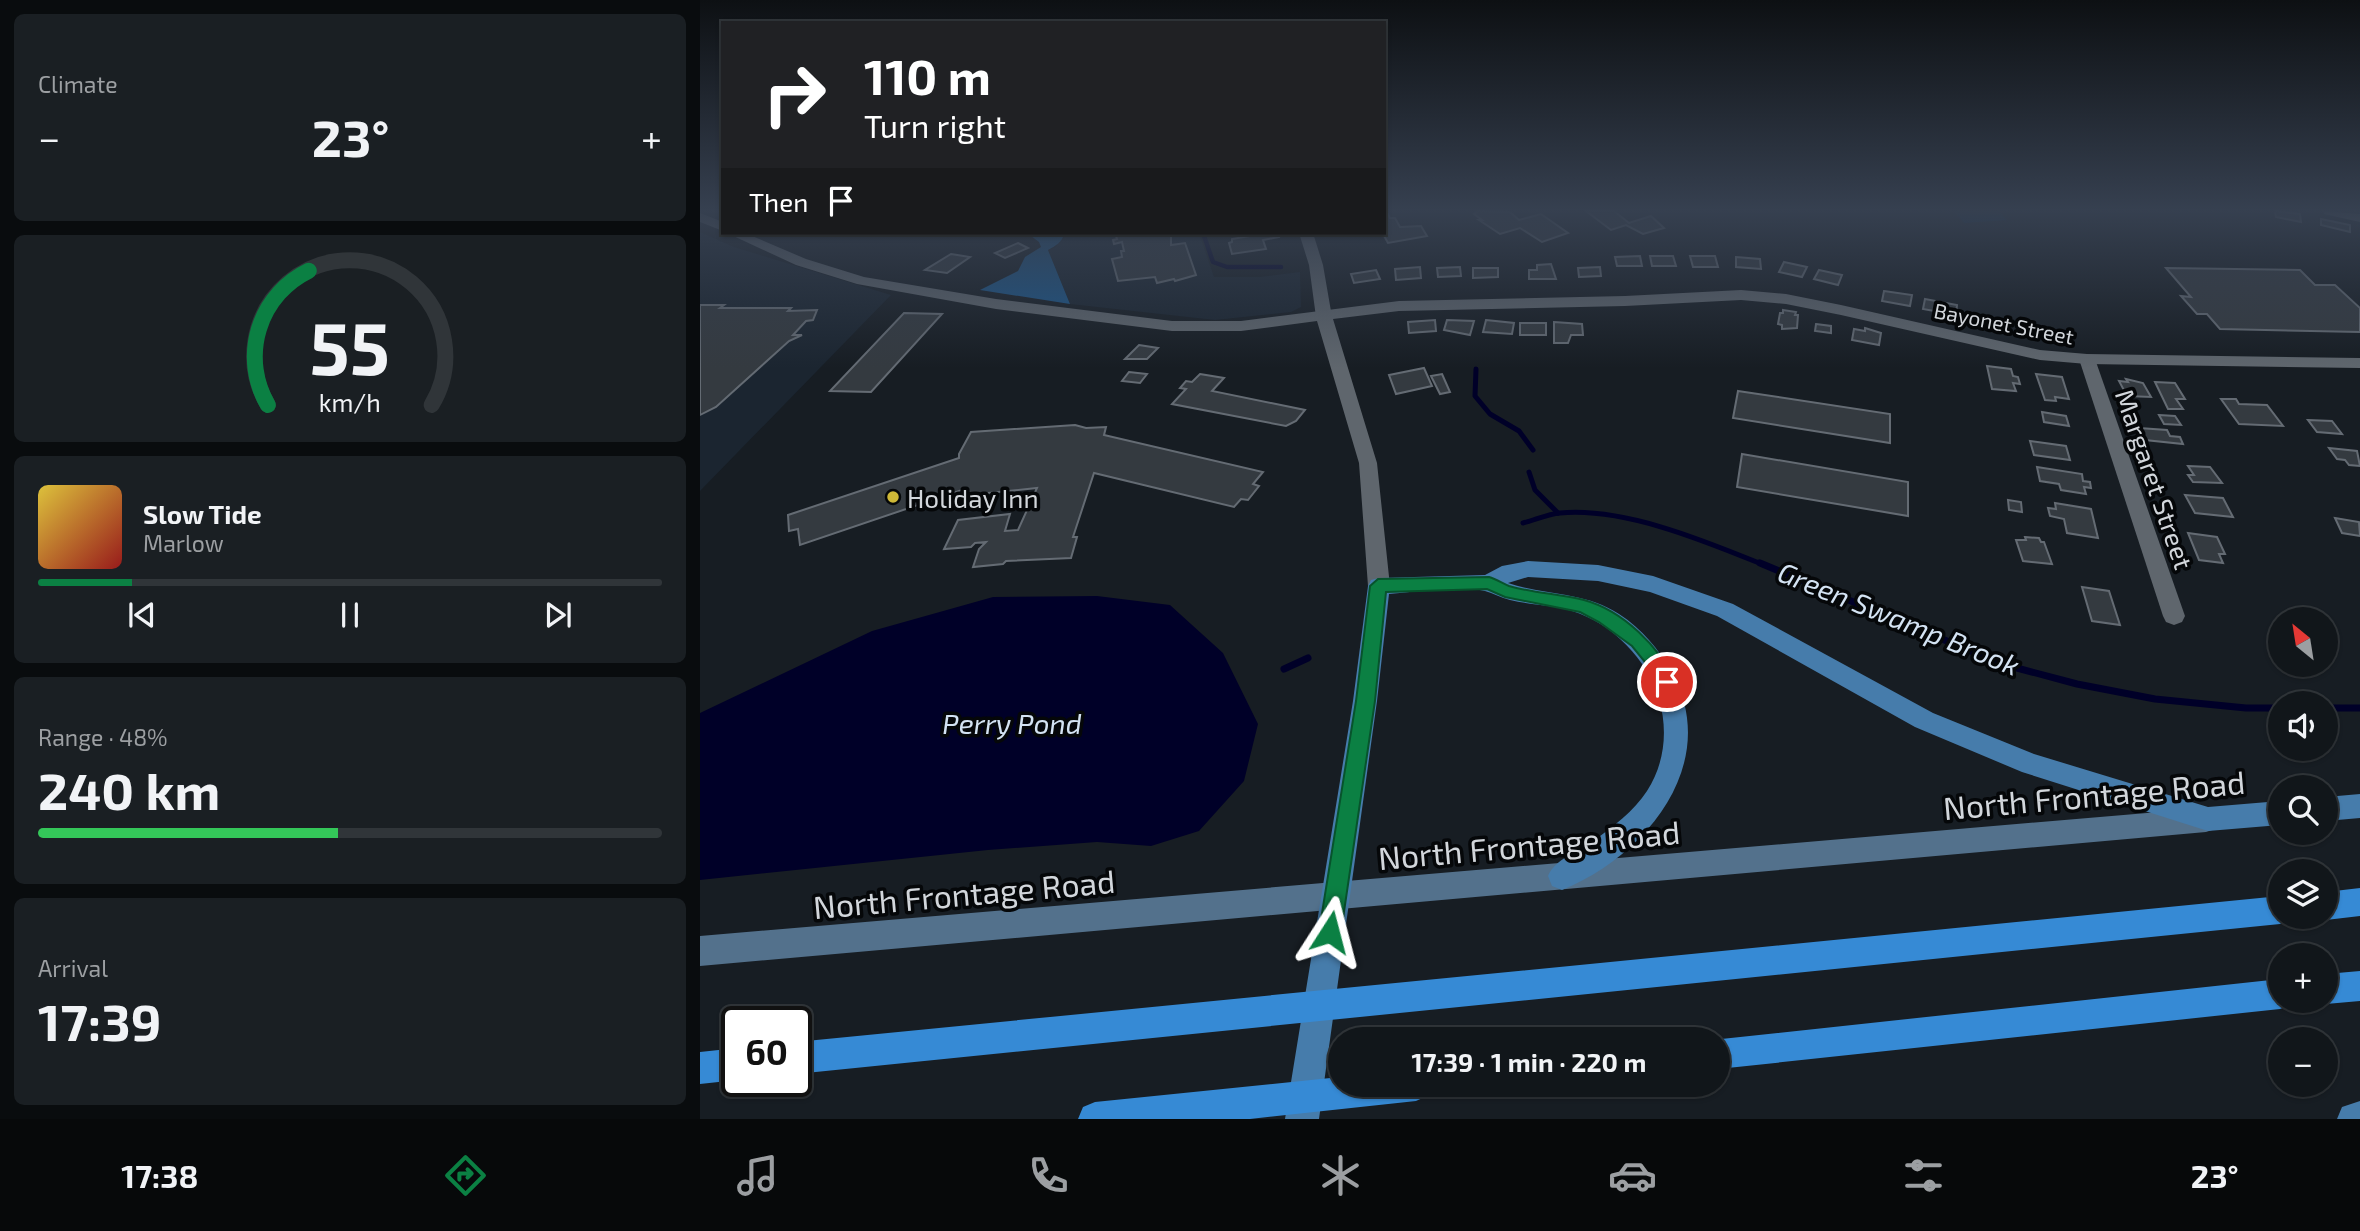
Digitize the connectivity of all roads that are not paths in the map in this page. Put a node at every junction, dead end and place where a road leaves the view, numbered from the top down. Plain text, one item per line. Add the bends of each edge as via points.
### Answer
1 (805, 263) edge
2 (1315, 263) edge
3 (1324, 317) junction
4 (2087, 359) junction
5 (2359, 364) edge
6 (1489, 583) junction
7 (1378, 586) junction
8 (2174, 616) dead end
9 (2360, 806) edge
10 (2338, 808) edge
11 (2268, 814) edge
12 (2208, 819) junction
13 (1562, 876) junction
14 (2360, 902) edge
15 (2338, 905) edge
16 (2268, 911) edge
17 (700, 951) edge
18 (2360, 986) edge
19 (2338, 988) edge
20 (2268, 995) edge
21 (1730, 1052) edge
22 (812, 1056) edge
23 (721, 1066) edge
24 (700, 1068) edge
25 (1328, 1094) edge
26 (2360, 1118) edge
27 (1095, 1119) edge
28 (1302, 1119) edge
29 (2354, 1119) edge

1 - 3 street, Bayonet Street via 862,281 1099,318 1198,327
2 - 3 street
3 - 4 street, Bayonet Street via 1399,306 1741,295 1841,310 2040,355
3 - 7 street via 1368,463
4 - 5 street, Bayonet Street
4 - 8 street, Margaret Street
6 - 7 main road
6 - 12 main road via 1518,570 1553,570 1615,575 1684,593 1725,610 1891,703 1976,743
6 - 13 main road via 1505,591 1583,606 1620,627 1660,668 1676,709 1676,754 1654,803 1633,826
7 - 28 main road via 1370,667
9 - 10 main road
11 - 12 main road, North Frontage Road
12 - 13 main road, North Frontage Road
13 - 17 main road, North Frontage Road
14 - 15 highway
16 - 22 highway
18 - 19 highway
20 - 21 highway
23 - 24 highway
25 - 27 highway
26 - 29 main road

